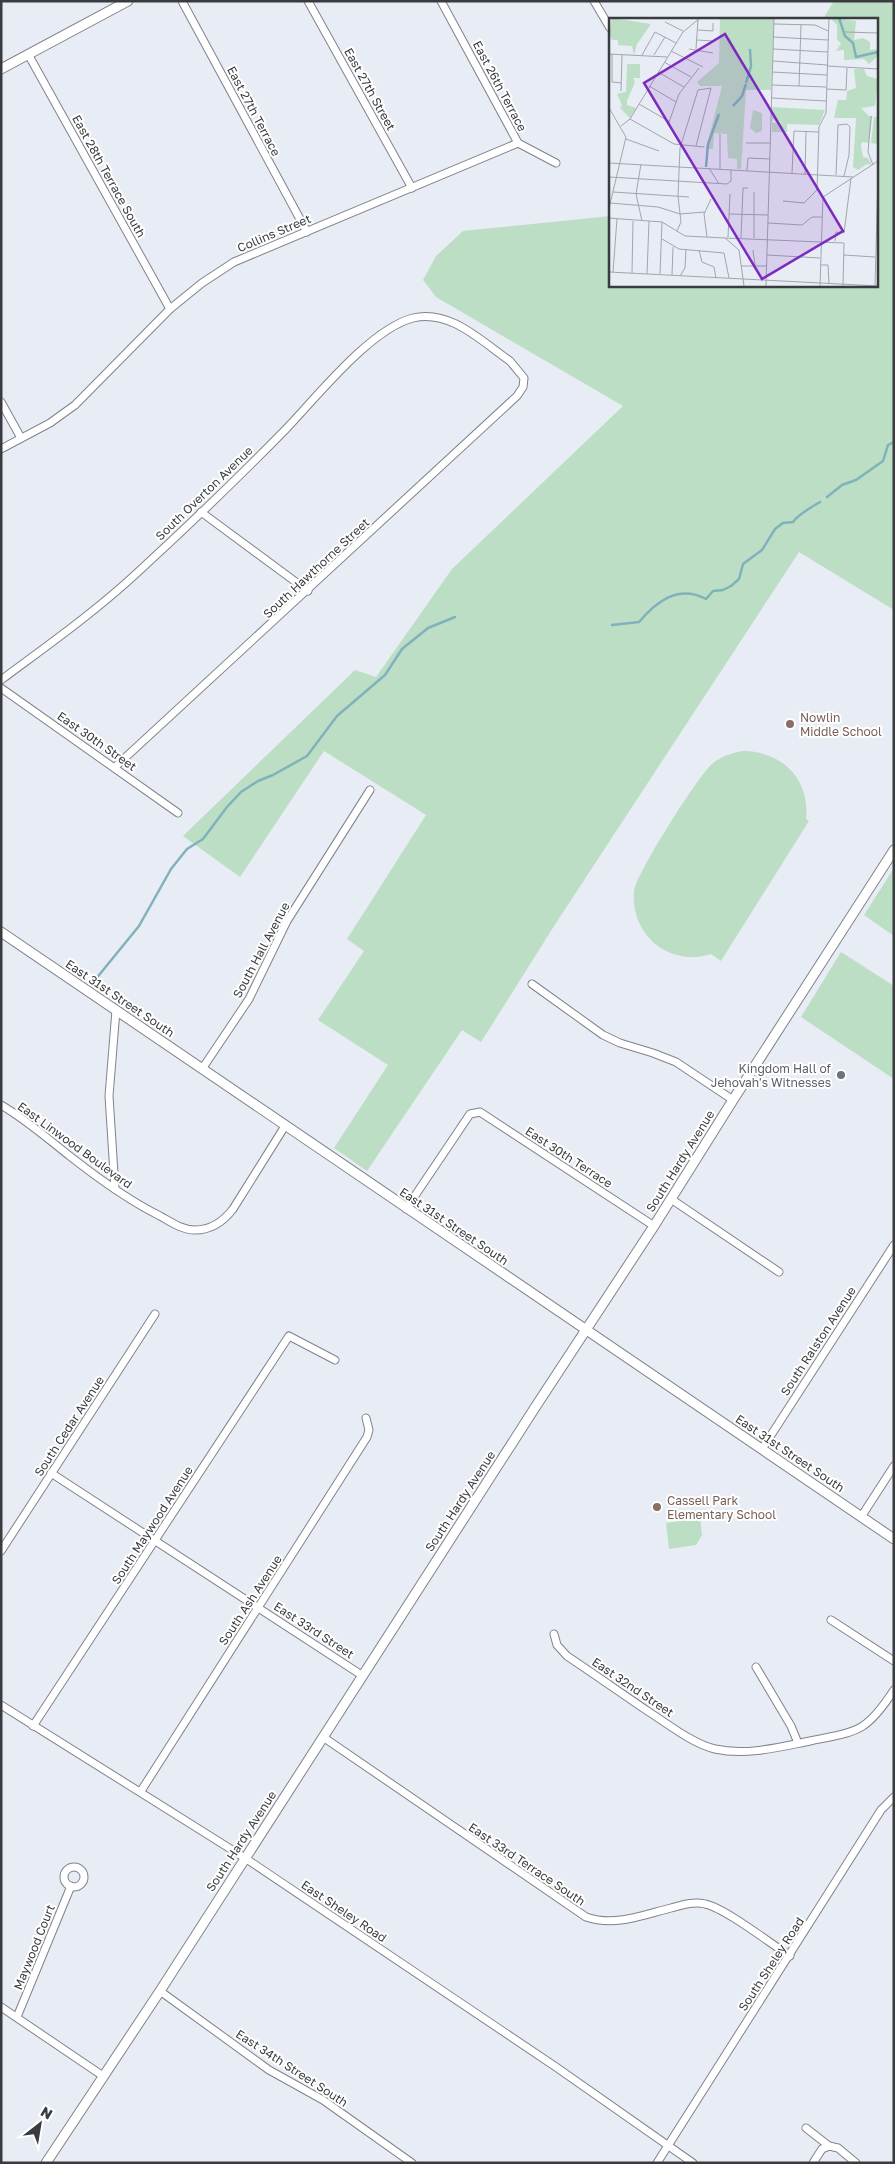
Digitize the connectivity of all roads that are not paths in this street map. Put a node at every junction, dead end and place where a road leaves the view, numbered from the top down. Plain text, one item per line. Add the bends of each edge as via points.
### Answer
1 (128, 1) edge
2 (182, 1) edge
3 (308, 1) edge
4 (441, 1) edge
5 (594, 1) edge
6 (609, 26) edge
7 (28, 54) junction
8 (1, 69) edge
9 (518, 143) junction
10 (556, 163) dead end
11 (412, 188) junction
12 (307, 232) junction
13 (170, 309) junction
14 (524, 380) joint
15 (1, 402) edge
16 (21, 438) junction
17 (1, 449) edge
18 (200, 512) junction
19 (308, 591) junction
20 (1, 680) edge
21 (1, 688) edge
22 (115, 767) junction
23 (370, 790) dead end
24 (178, 813) dead end
25 (894, 850) edge
26 (1, 932) edge
27 (532, 984) dead end
28 (116, 1010) junction
29 (202, 1069) junction
30 (733, 1100) junction
31 (1, 1105) edge
32 (285, 1126) junction
33 (115, 1189) junction
34 (671, 1199) junction
35 (406, 1209) junction
36 (654, 1226) junction
37 (894, 1245) edge
38 (779, 1272) dead end
39 (155, 1314) dead end
40 (586, 1330) junction
41 (334, 1360) dead end
42 (366, 1418) dead end
43 (762, 1449) junction
44 (894, 1466) edge
45 (51, 1473) junction
46 (861, 1517) junction
47 (894, 1539) edge
48 (156, 1541) junction
49 (1, 1551) edge
50 (258, 1608) junction
51 (831, 1620) dead end
52 (554, 1634) dead end
53 (894, 1661) edge
54 (756, 1667) dead end
55 (363, 1676) junction
56 (894, 1690) edge
57 (1, 1705) edge
58 (33, 1726) junction
59 (323, 1737) junction
60 (798, 1743) junction
61 (141, 1791) junction
62 (894, 1797) edge
63 (245, 1858) junction
64 (71, 1886) dead end
65 (790, 1956) junction
66 (160, 1992) junction
67 (1, 2008) edge
68 (17, 2017) junction
69 (103, 2076) junction
70 (806, 2128) dead end
71 (668, 2145) junction
72 (828, 2146) junction
73 (46, 2163) edge
74 (412, 2163) edge
75 (657, 2163) edge
76 (693, 2163) edge
77 (814, 2163) edge
78 (856, 2163) edge

1 - 7 street
2 - 12 street, East 27th Terrace
3 - 11 street, East 27th Street
4 - 9 street, East 26th Terrace
5 - 6 street
7 - 8 street
7 - 13 street, East 28th Terrace South
9 - 10 street, East 26th Terrace
9 - 11 street, Collins Street
11 - 12 street, Collins Street
12 - 13 street, Collins Street via 234,262
13 - 16 street, Collins Street via 75,405
14 - 18 street, South Overton Avenue via 510,360 460,326 436,317 400,323 355,356 285,430
14 - 19 street, South Hawthorne Street via 517,396
15 - 16 street
16 - 17 street, Collins Street
18 - 19 street
18 - 20 street, South Overton Avenue via 98,607
19 - 22 street, South Hawthorne Street
21 - 22 street, East 30th Street
22 - 24 street, East 30th Street
23 - 29 street, South Hall Avenue via 288,921 250,999
25 - 30 street, South Hardy Avenue
26 - 28 street, East 31st Street South
27 - 30 street via 604,1035 676,1062
28 - 29 street, East 31st Street South
28 - 33 street via 110,1096
29 - 32 street, East 31st Street South
30 - 34 street, South Hardy Avenue
31 - 33 street, East Linwood Boulevard
32 - 33 street, East Linwood Boulevard via 233,1209 216,1225 205,1229 182,1228
32 - 35 street, East 31st Street South
34 - 36 street, South Hardy Avenue
34 - 38 street
35 - 36 street, East 30th Terrace via 470,1114 480,1112
35 - 40 street, East 31st Street South
36 - 40 street, South Hardy Avenue
37 - 43 street, South Ralston Avenue
39 - 45 street, South Cedar Avenue
40 - 43 street, East 31st Street South
40 - 55 street, South Hardy Avenue
41 - 48 street, South Maywood Avenue via 289,1336
42 - 50 street, South Ash Avenue via 367,1437
43 - 46 street, East 31st Street South
44 - 46 street
45 - 48 street, East 33rd Street
45 - 49 street, South Cedar Avenue
46 - 47 street, East 31st Street South
48 - 50 street, East 33rd Street
48 - 58 street, South Maywood Avenue
50 - 55 street, East 33rd Street
50 - 61 street, South Ash Avenue
51 - 53 street
52 - 60 street, East 32nd Street via 557,1645 566,1656 674,1729 711,1748 766,1750
54 - 60 street
55 - 59 street, South Hardy Avenue
56 - 60 street via 879,1713 854,1732
57 - 58 street, East Sheley Road
58 - 61 street, East Sheley Road
59 - 63 street, South Hardy Avenue
59 - 65 street, East 33rd Terrace South via 586,1917 599,1922 613,1922 689,1903 706,1904
61 - 63 street, East Sheley Road
62 - 65 street, South Sheley Road via 881,1810
63 - 66 street, South Hardy Avenue
63 - 71 street, East Sheley Road
64 - 68 street, Maywood Court
65 - 71 street, South Sheley Road
66 - 69 street, South Hardy Avenue
66 - 74 street, East 34th Street South via 269,2070 323,2100
67 - 68 street
68 - 69 street
69 - 73 street, South Hardy Avenue
70 - 72 street
71 - 75 street, South Sheley Road
71 - 76 street
72 - 77 street via 822,2149
72 - 78 street via 838,2148

